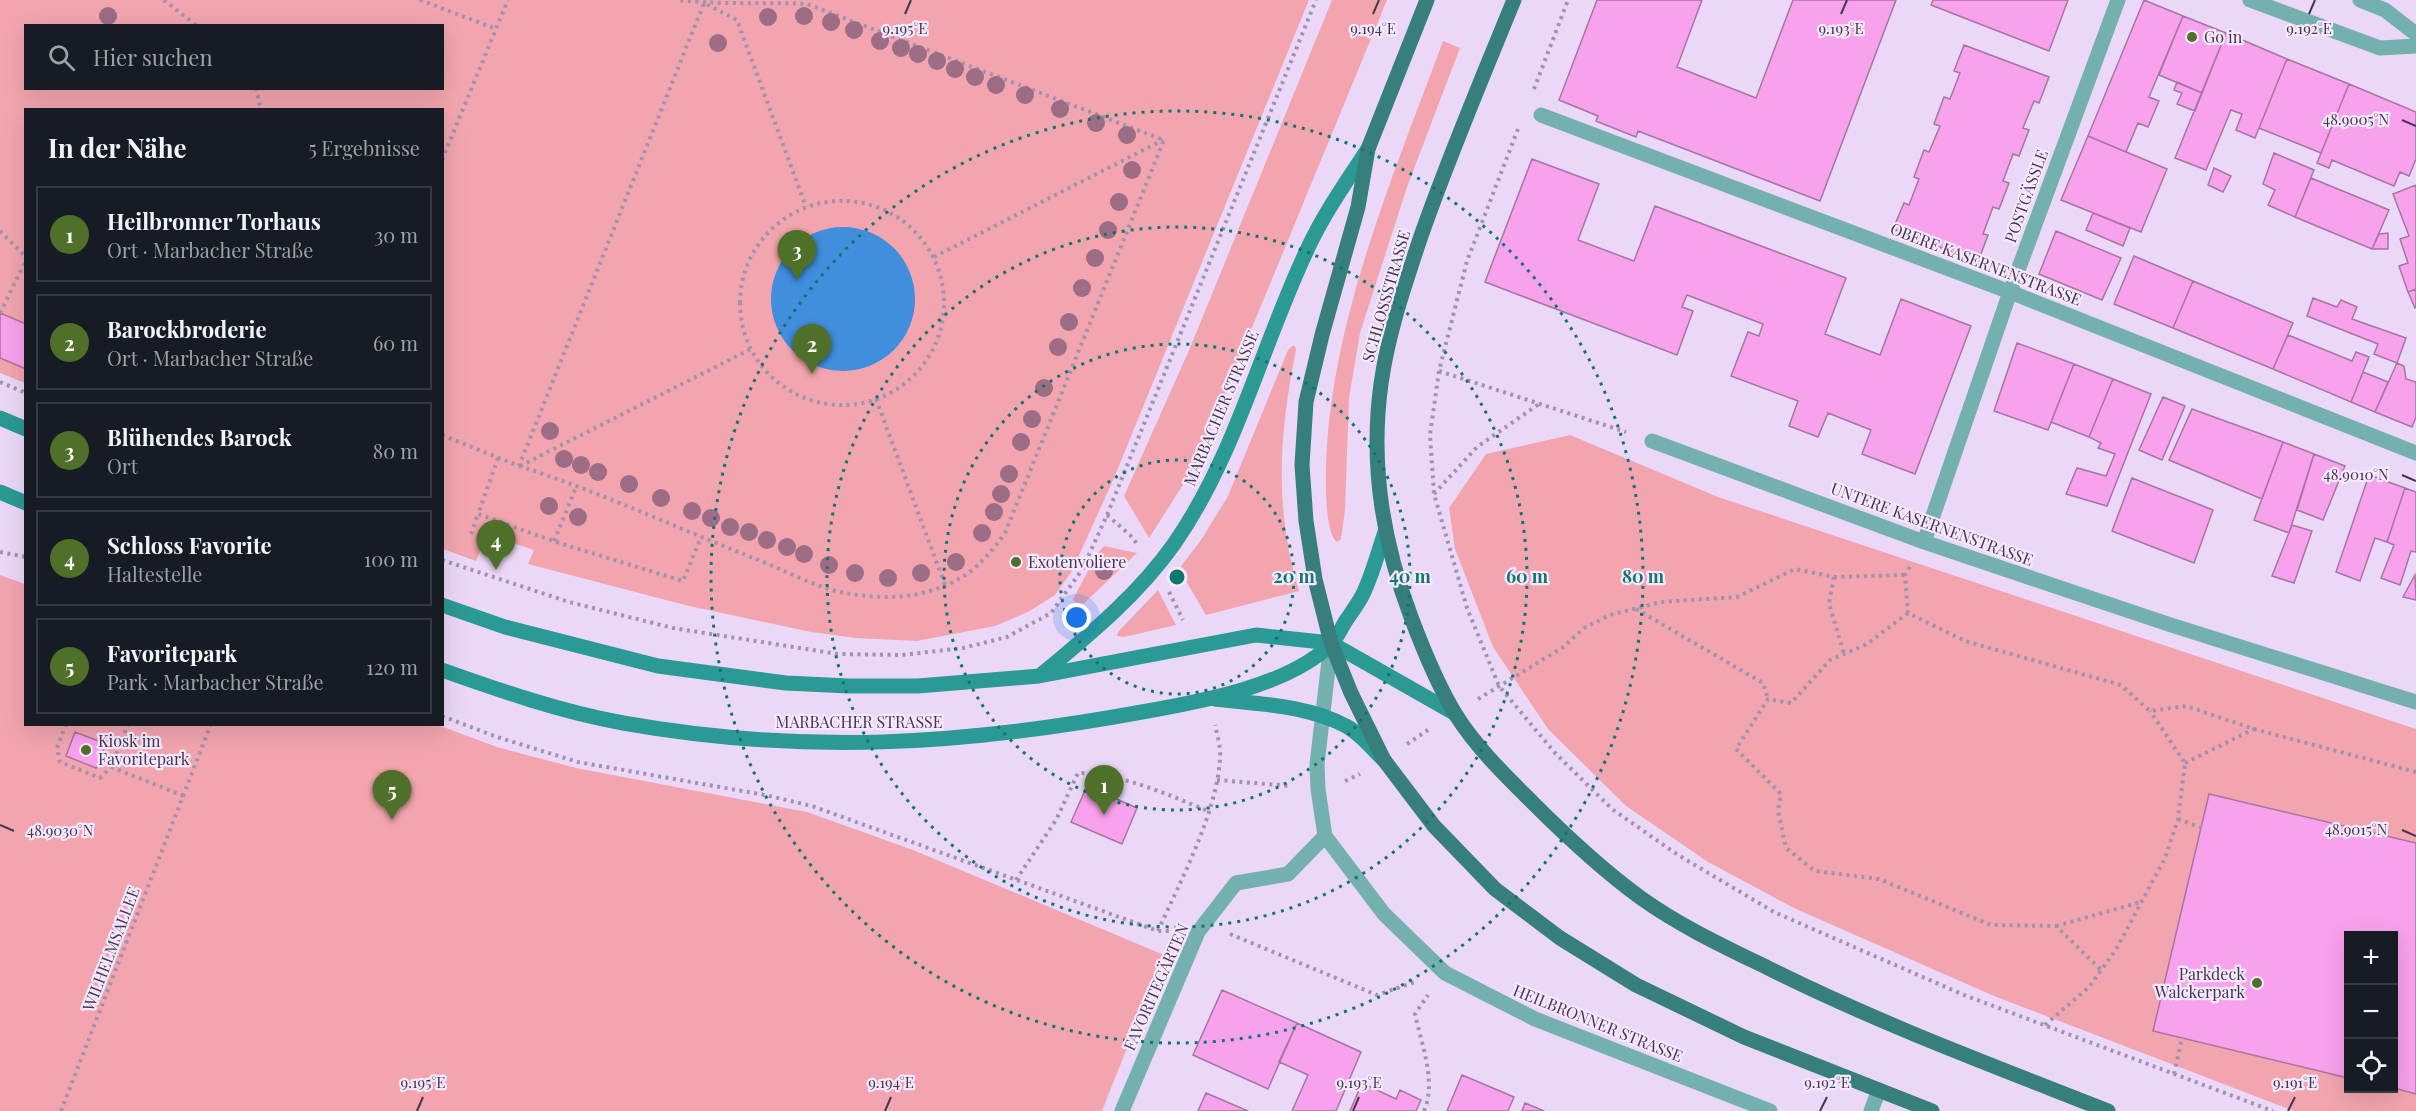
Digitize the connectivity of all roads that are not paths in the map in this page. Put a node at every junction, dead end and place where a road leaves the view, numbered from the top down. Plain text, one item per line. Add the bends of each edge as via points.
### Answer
1 (1427, 0) edge
2 (1514, 0) edge
3 (2118, 0) edge
4 (2250, 0) edge
5 (2360, 0) edge
6 (2416, 34) edge
7 (2416, 46) edge
8 (1541, 115) road end
9 (1368, 149) junction
10 (2010, 292) junction
11 (0, 418) edge
12 (24, 428) edge
13 (1652, 441) road end
14 (2416, 453) edge
15 (0, 492) edge
16 (24, 502) edge
17 (1385, 532) junction
18 (1924, 542) junction
19 (444, 606) edge
20 (1331, 644) junction
21 (444, 671) edge
22 (1040, 676) junction
23 (1210, 699) junction
24 (2416, 702) edge
25 (1454, 713) junction
26 (1323, 716) junction
27 (1384, 760) junction
28 (1324, 836) junction
29 (1879, 1090) junction
30 (1122, 1111) edge
31 (1770, 1111) edge
32 (1871, 1111) edge
33 (1932, 1111) edge
34 (2108, 1111) edge

1 - 9 main road
2 - 17 main road, SCHLOSSSTRASSE via 1441,178 1392,330 1376,431
3 - 10 street, POSTGÄSSLE
4 - 7 street via 2380,48
5 - 6 street via 2385,10
8 - 10 street, OBERE KASERNENSTRASSE
9 - 20 main road via 1358,207 1306,402 1302,465 1306,520
9 - 22 main road, MARBACHER STRASSE via 1307,249 1222,459 1185,527 1127,599
10 - 14 street, OBERE KASERNENSTRASSE
10 - 18 street, POSTGÄSSLE
11 - 12 main road
13 - 18 street, UNTERE KASERNENSTRASSE
15 - 16 main road
17 - 20 main road, MARBACHER STRASSE via 1363,594
17 - 25 main road, SCHLOSSSTRASSE via 1418,638
18 - 24 street, UNTERE KASERNENSTRASSE via 2171,626
19 - 22 main road via 578,647 727,677 849,686 918,686
20 - 22 main road via 1256,635
20 - 23 main road, MARBACHER STRASSE via 1290,673
20 - 25 main road
20 - 26 street
20 - 27 main road
21 - 23 main road, MARBACHER STRASSE via 555,706 621,722 792,743 956,739 1063,726
23 - 26 main road, MARBACHER STRASSE
25 - 34 main road via 1476,742 1567,837 1642,899 1724,947 1817,992
26 - 27 main road, MARBACHER STRASSE via 1348,727
26 - 28 street via 1317,764
27 - 29 main road via 1434,826 1495,889 1560,938 1636,985 1744,1037
28 - 30 street, FAVORITEGÄRTEN via 1288,874 1236,883 1198,932
28 - 31 street, HEILBRONNER STRASSE via 1383,914 1444,973 1535,1019
29 - 32 street
29 - 33 main road

